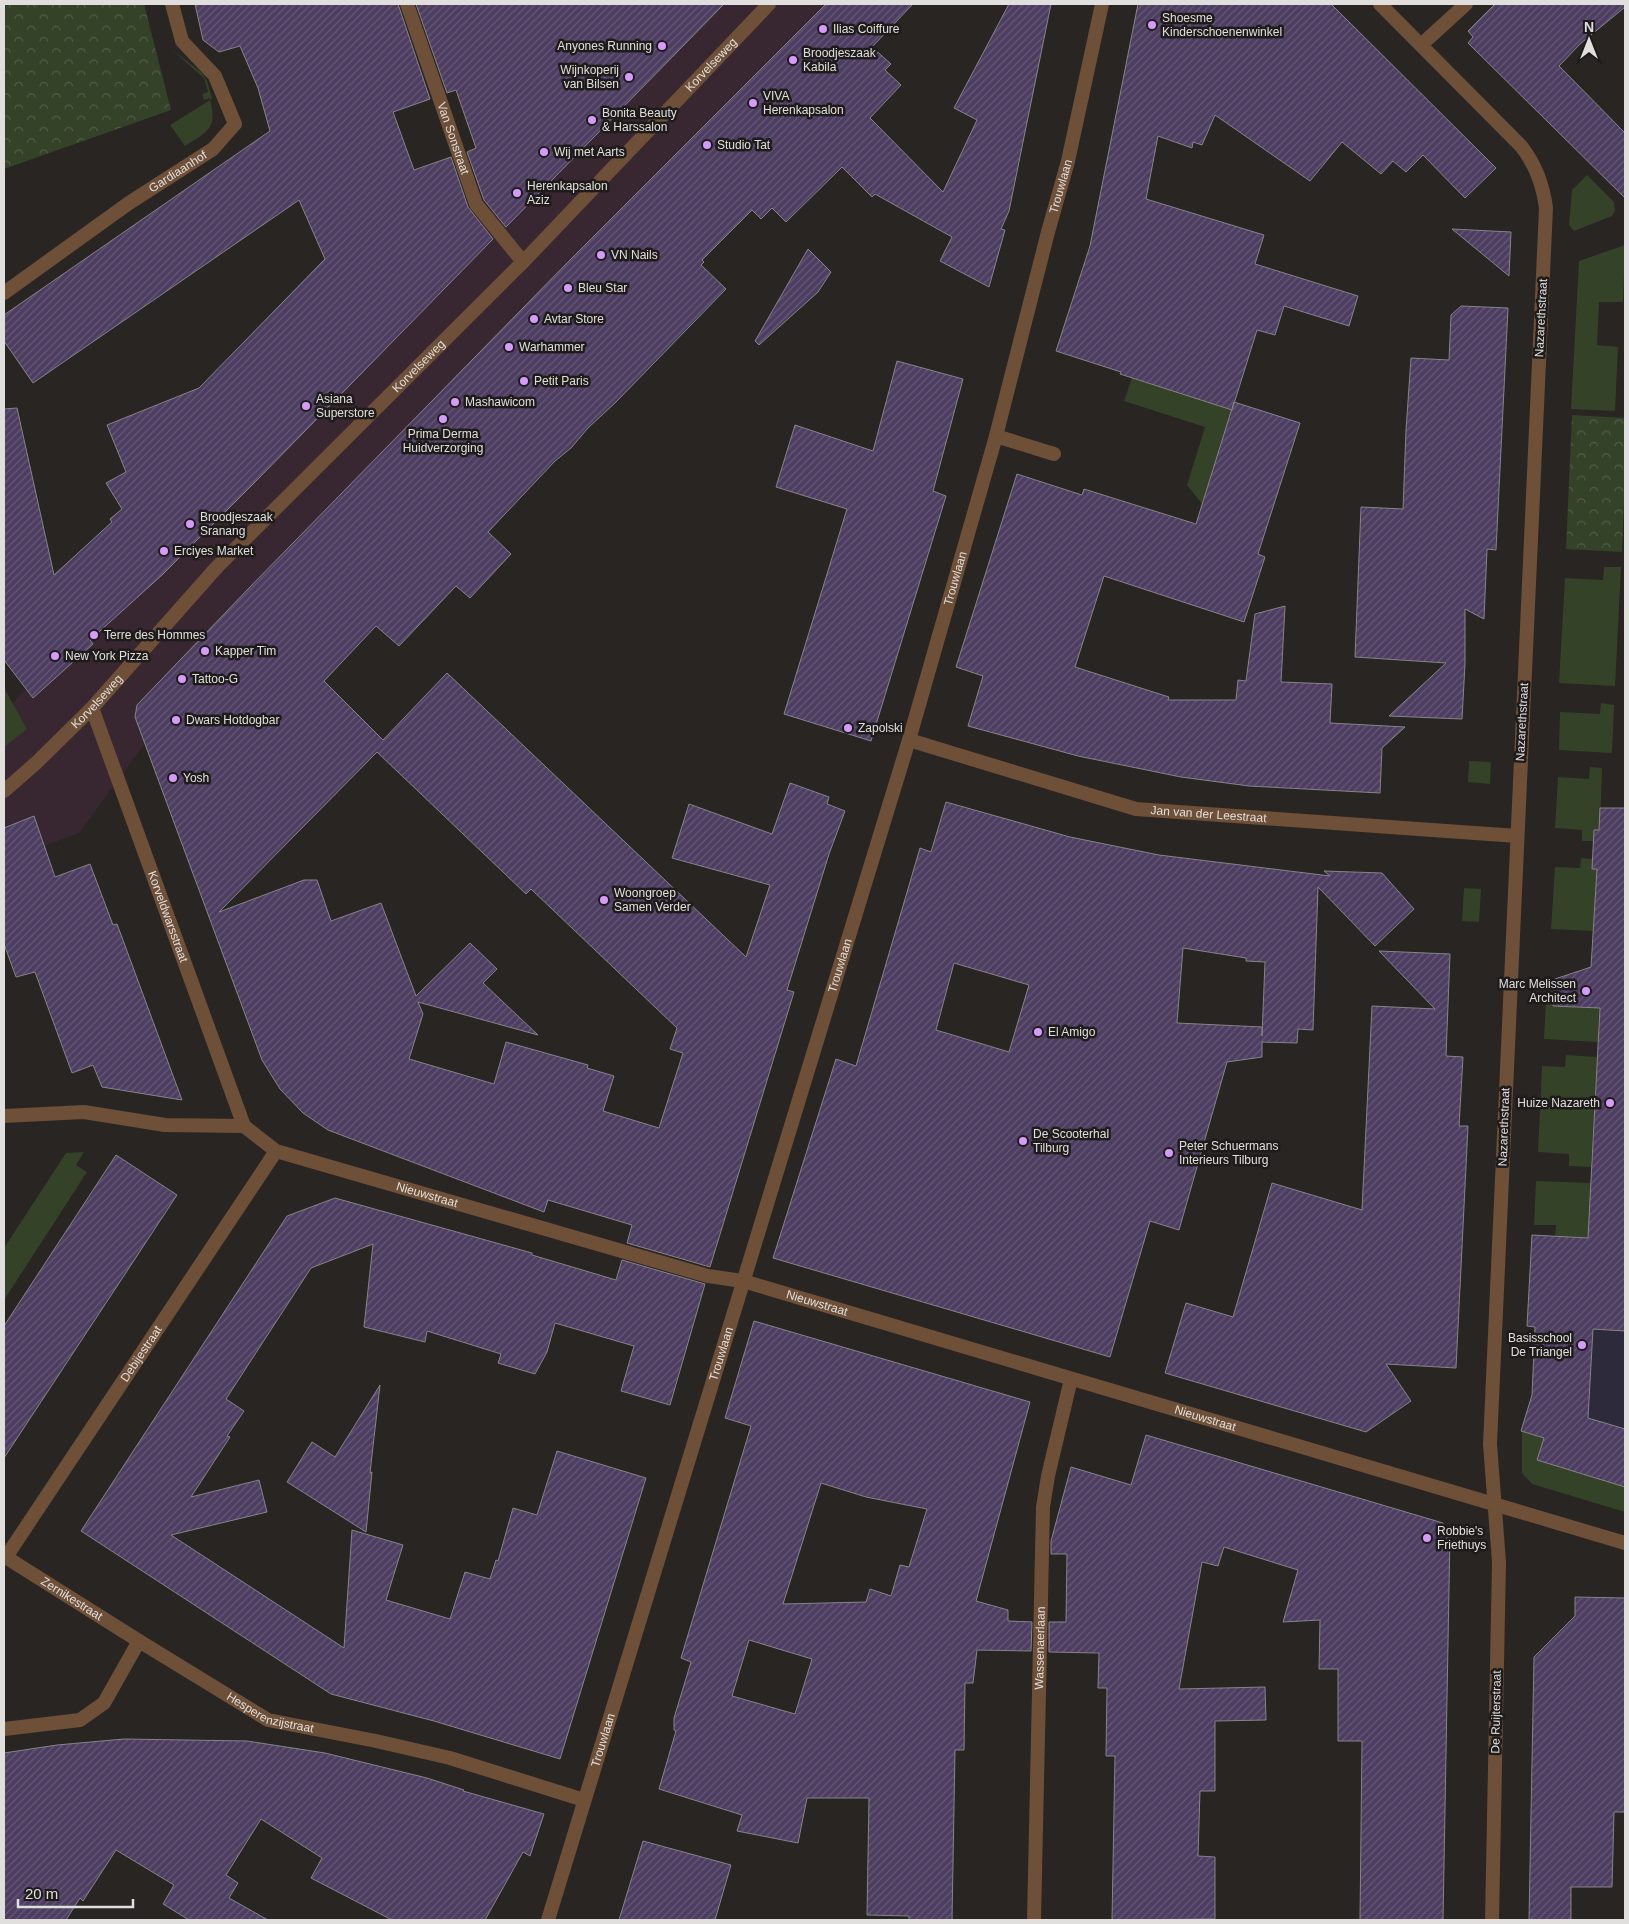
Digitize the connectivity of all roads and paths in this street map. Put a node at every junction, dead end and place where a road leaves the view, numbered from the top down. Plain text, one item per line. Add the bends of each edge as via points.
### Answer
1 (172, 4) edge
2 (407, 4) edge
3 (769, 4) edge
4 (1102, 4) edge
5 (1380, 4) edge
6 (1466, 4) edge
7 (1421, 44) junction
8 (523, 262) junction
9 (4, 293) edge
10 (996, 436) junction
11 (1054, 454) dead end
12 (92, 708) junction
13 (909, 740) junction
14 (4, 791) edge
15 (1517, 836) junction
16 (4, 1116) edge
17 (244, 1126) junction
18 (276, 1151) junction
19 (743, 1281) junction
20 (1072, 1379) junction
21 (1495, 1504) junction
22 (1625, 1543) edge
23 (5, 1556) edge
24 (139, 1640) junction
25 (4, 1729) edge
26 (584, 1800) junction
27 (548, 1920) edge
28 (1034, 1920) edge
29 (1492, 1920) edge

1 - 9 street, Gardiaanhof via 182,41 216,76 235,124 213,149 129,203
2 - 8 street, Van Sonstraat via 476,204
3 - 8 street, Korvelseweg
4 - 10 street, Trouwlaan via 1068,161
5 - 7 street, Nazarethstraat
6 - 7 street
7 - 15 street, Nazarethstraat via 1527,153 1542,184 1546,208
8 - 12 street, Korvelseweg via 218,567
10 - 11 street
10 - 13 street, Trouwlaan
12 - 14 street, Korvelseweg
12 - 17 street, Korveldwarsstraat
13 - 15 street, Jan van der Leestraat via 1136,809
13 - 19 street, Trouwlaan
15 - 21 street, Nazarethstraat via 1490,1444
16 - 17 street via 84,1112 165,1125
17 - 18 street, Nieuwstraat
18 - 19 street, Nieuwstraat via 708,1276
18 - 23 street, Debijestraat
19 - 20 street, Nieuwstraat
19 - 26 street, Trouwlaan
20 - 21 street, Nieuwstraat
20 - 28 street, Wassenaerlaan via 1043,1507
21 - 22 street, Nieuwstraat
21 - 29 street, De Ruijterstraat via 1499,1562
23 - 24 street, Zernikestraat
24 - 25 street via 104,1703 80,1720
24 - 26 street, Hesperenzijstraat via 268,1720 450,1758
26 - 27 street, Trouwlaan

